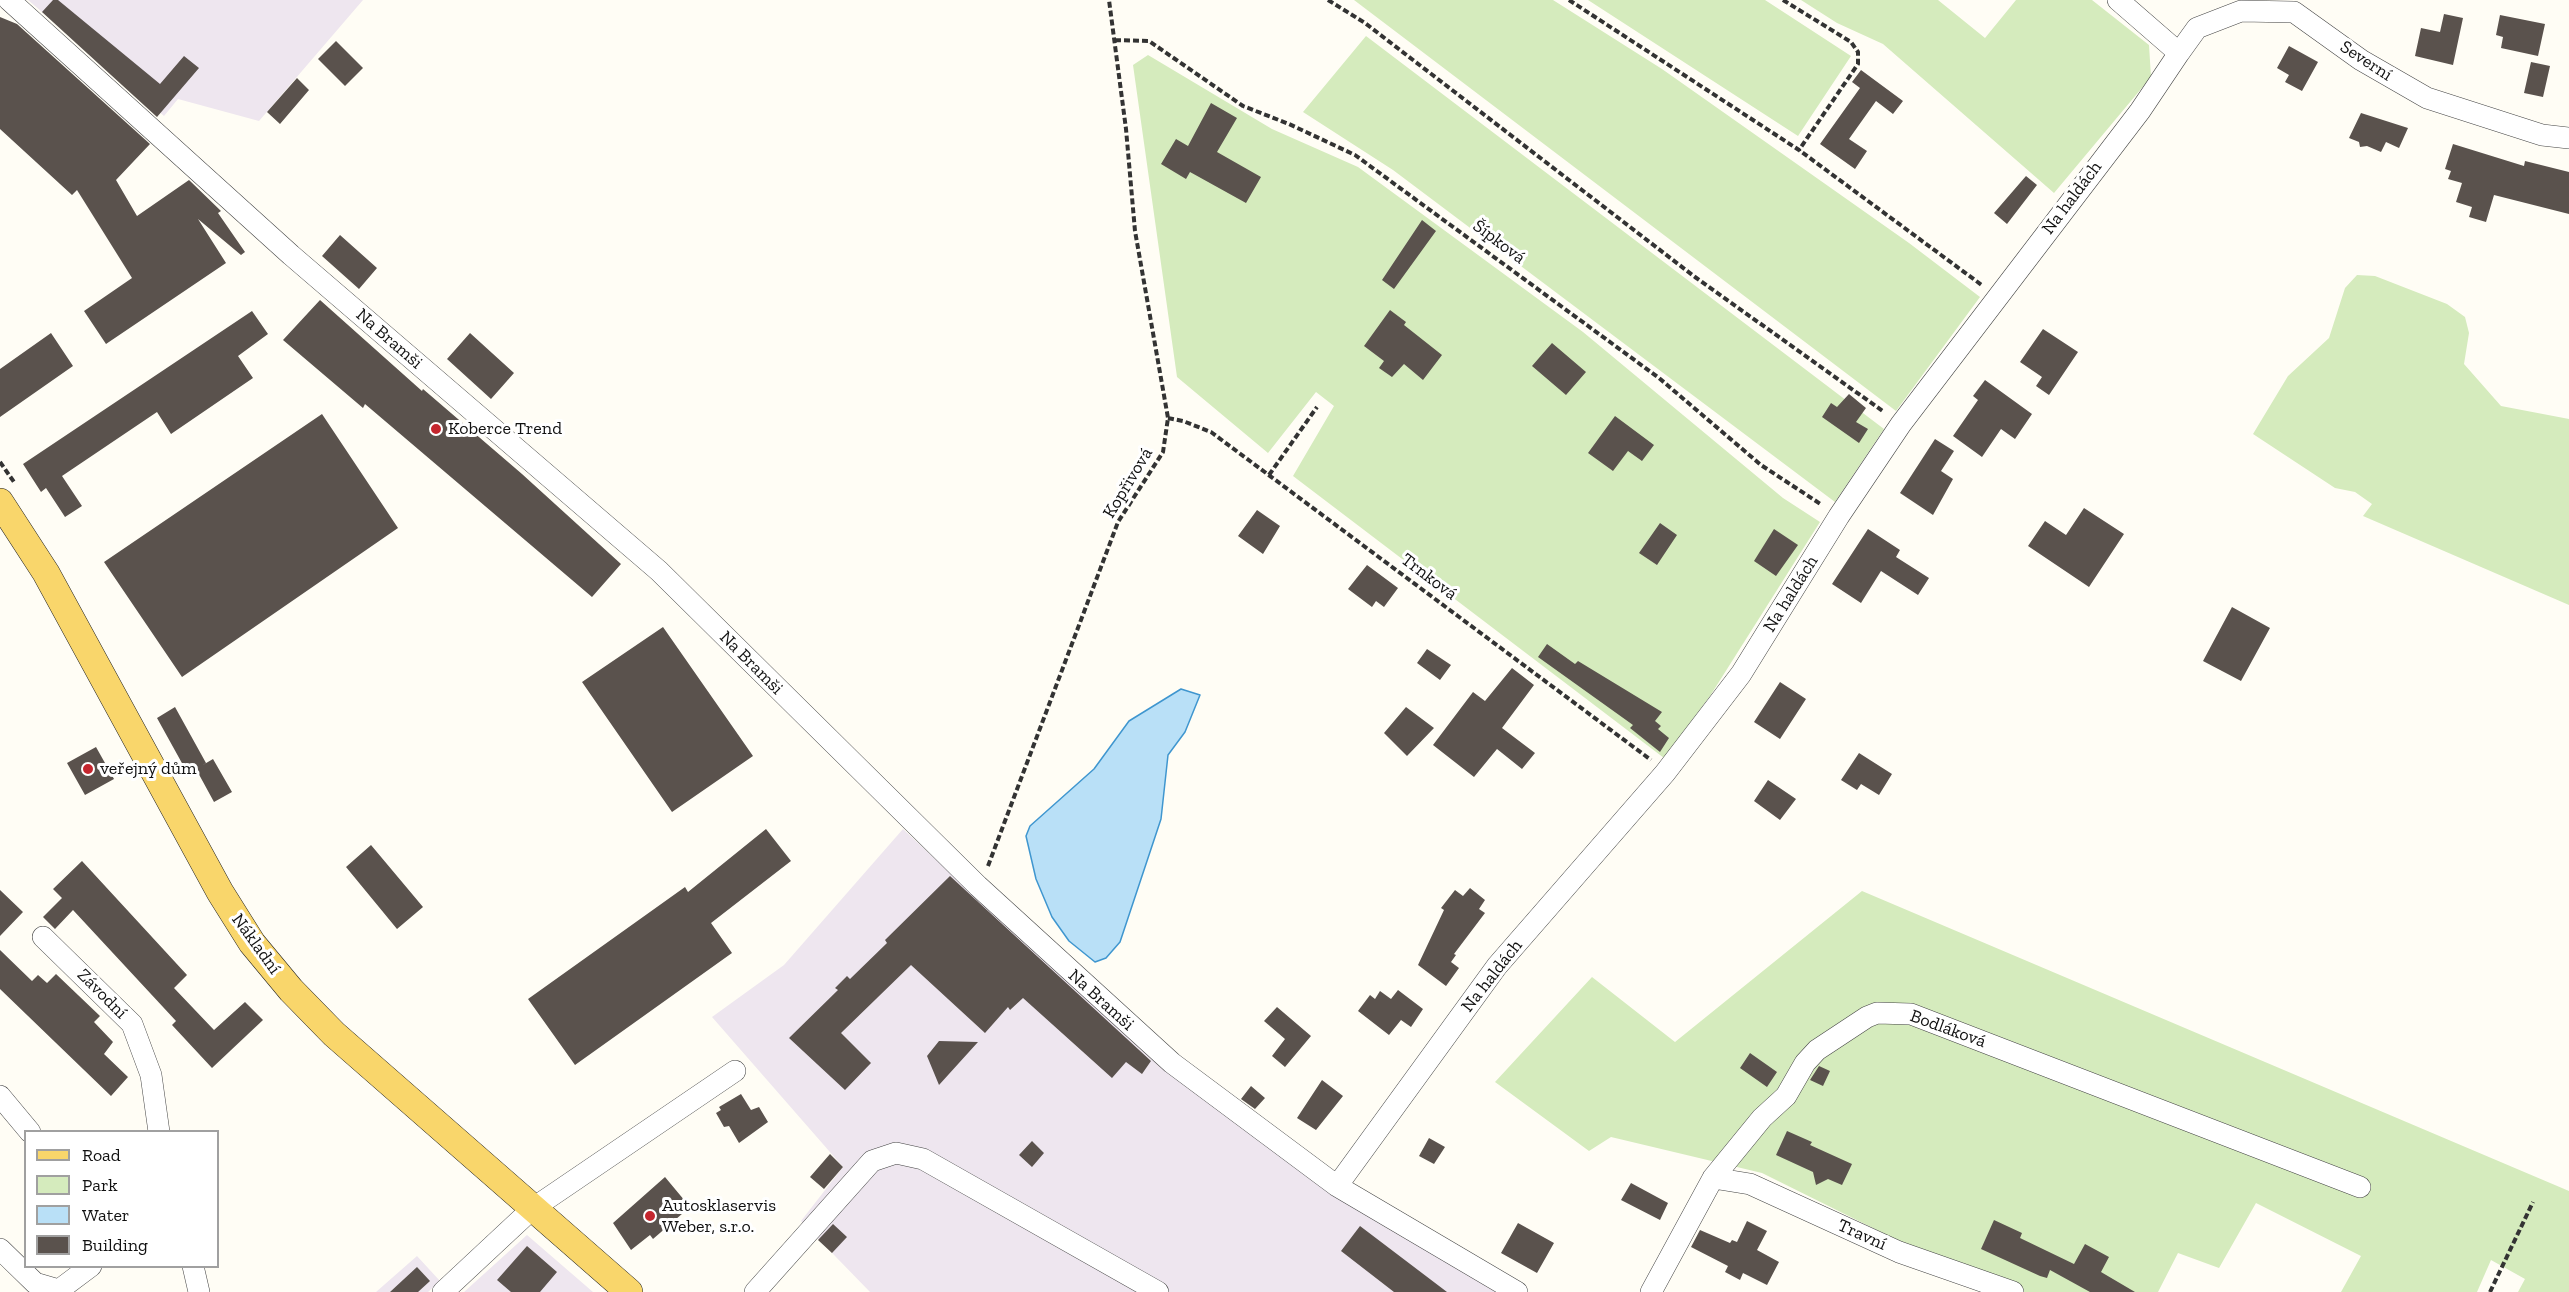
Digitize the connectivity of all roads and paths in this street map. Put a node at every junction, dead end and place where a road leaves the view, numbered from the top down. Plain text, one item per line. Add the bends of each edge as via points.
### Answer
1 (9, 0) edge
2 (1109, 0) edge
3 (1328, 0) edge
4 (1569, 0) edge
5 (1783, 0) edge
6 (2118, 0) edge
7 (1115, 40) junction
8 (2179, 53) junction
9 (2569, 138) edge
10 (1799, 150) junction
11 (1998, 296) junction
12 (1317, 407) dead end
13 (1168, 418) junction
14 (1901, 424) junction
15 (1269, 475) junction
16 (1839, 516) junction
17 (5, 520) edge
18 (1665, 773) junction
19 (978, 886) junction
20 (43, 937) dead end
21 (735, 1071) dead end
22 (0, 1096) edge
23 (29, 1130) edge
24 (159, 1130) edge
25 (1713, 1178) junction
26 (1336, 1186) junction
27 (2360, 1187) dead end
28 (2533, 1202) dead end
29 (532, 1209) junction
30 (0, 1249) edge
31 (88, 1268) edge
32 (193, 1268) edge
33 (199, 1292) edge
34 (443, 1292) edge
35 (629, 1292) edge
36 (755, 1292) edge
37 (1158, 1292) edge
38 (1517, 1292) edge
39 (1651, 1292) edge
40 (2013, 1292) edge
41 (2490, 1292) edge

1 - 19 street, Na Bramši via 291,255 659,571
2 - 7 path, Kopřivová
3 - 14 path via 1365,23 1695,277
4 - 10 path
5 - 10 path via 1851,42 1858,52 1858,64
6 - 8 street
7 - 13 path, Kopřivová via 1135,231
7 - 16 path, Šípková via 1149,41 1243,106 1355,155 1659,378 1761,465
8 - 9 street, Severní via 2197,28 2241,11 2294,12 2361,60 2427,98 2542,135
8 - 11 street, Na haldách via 2140,111
10 - 11 path
11 - 14 street, Na haldách
12 - 15 path
13 - 15 path, Trnková via 1211,432
13 - 19 path, Kopřivová via 1163,452 1118,522 999,841
14 - 16 street, Na haldách
15 - 18 path, Trnková via 1644,753
16 - 18 street, Na haldách via 1741,674
17 - 29 main road, Nákladní via 46,573 220,892 252,943 334,1035
18 - 26 street, Na haldách via 1497,966
19 - 26 street, Na Bramši via 1172,1063
20 - 24 street, Závodní via 132,1024 151,1075
21 - 29 street
22 - 23 street
25 - 27 street, Bodláková via 1762,1118 1786,1096 1817,1050 1867,1017 1890,1012 1911,1014
25 - 39 street, Bodláková
25 - 40 street, Travní via 1750,1184 1899,1252
26 - 38 street, Na Bramši
28 - 41 path
29 - 34 street
29 - 35 main road, Nákladní
30 - 31 street via 35,1283 59,1290
32 - 33 street
36 - 37 street via 872,1161 896,1153 923,1159

